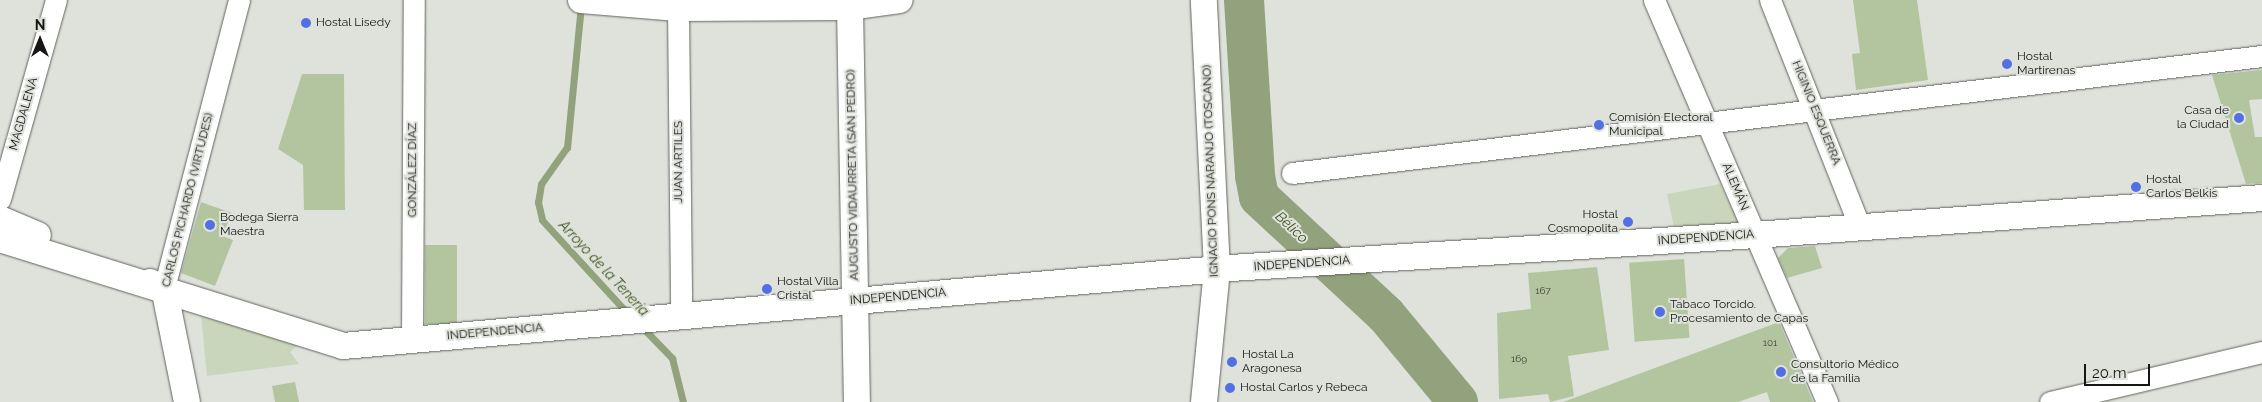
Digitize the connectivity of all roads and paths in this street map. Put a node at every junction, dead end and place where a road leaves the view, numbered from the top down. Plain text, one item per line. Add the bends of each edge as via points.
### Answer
1 (56, 0) edge
2 (239, 0) edge
3 (414, 0) edge
4 (900, 0) edge
5 (1204, 0) edge
6 (1654, 0) edge
7 (1770, 0) edge
8 (593, 1) edge
9 (863, 4) edge
10 (678, 8) junction
11 (2262, 56) edge
12 (1816, 110) junction
13 (1707, 123) junction
14 (1292, 173) dead end
15 (2262, 198) edge
16 (0, 199) edge
17 (0, 219) edge
18 (1860, 226) junction
19 (1755, 235) junction
20 (0, 239) edge
21 (1224, 269) junction
22 (164, 288) junction
23 (856, 301) junction
24 (671, 317) junction
25 (412, 340) junction
26 (2262, 352) edge
27 (184, 402) edge
28 (857, 402) edge
29 (1204, 402) edge
30 (1827, 402) edge
31 (2050, 402) edge

1 - 16 street, MAGDALENA
2 - 22 street, CARLOS PICHARDO (VIRTUDES)
3 - 25 street, GONZÁLEZ DÍAZ
4 - 9 street
5 - 21 street, IGNACIO PONS NARANJO (TOSCANO)
6 - 13 street, ALEMÁN
7 - 12 street, HIGINIO ESQUERRA
8 - 10 street
9 - 10 street
9 - 23 street, AUGUSTO VIDAURRETA (SAN PEDRO)
10 - 24 street, JUAN ARTILES
11 - 12 street
12 - 13 street
12 - 18 street, HIGINIO ESQUERRA
13 - 14 street
13 - 19 street, ALEMÁN
15 - 18 street, INDEPENDENCIA
17 - 22 street
18 - 19 street, INDEPENDENCIA
19 - 21 street, INDEPENDENCIA
19 - 30 street, ALEMÁN
20 - 22 street
21 - 23 street, INDEPENDENCIA
21 - 29 street, IGNACIO PONS NARANJO (TOSCANO)
22 - 25 street, INDEPENDENCIA via 342,346
22 - 27 street, CARLOS PICHARDO (VIRTUDES)
23 - 24 street, INDEPENDENCIA
23 - 28 street, AUGUSTO VIDAURRETA (SAN PEDRO)
24 - 25 street, INDEPENDENCIA
26 - 31 street

